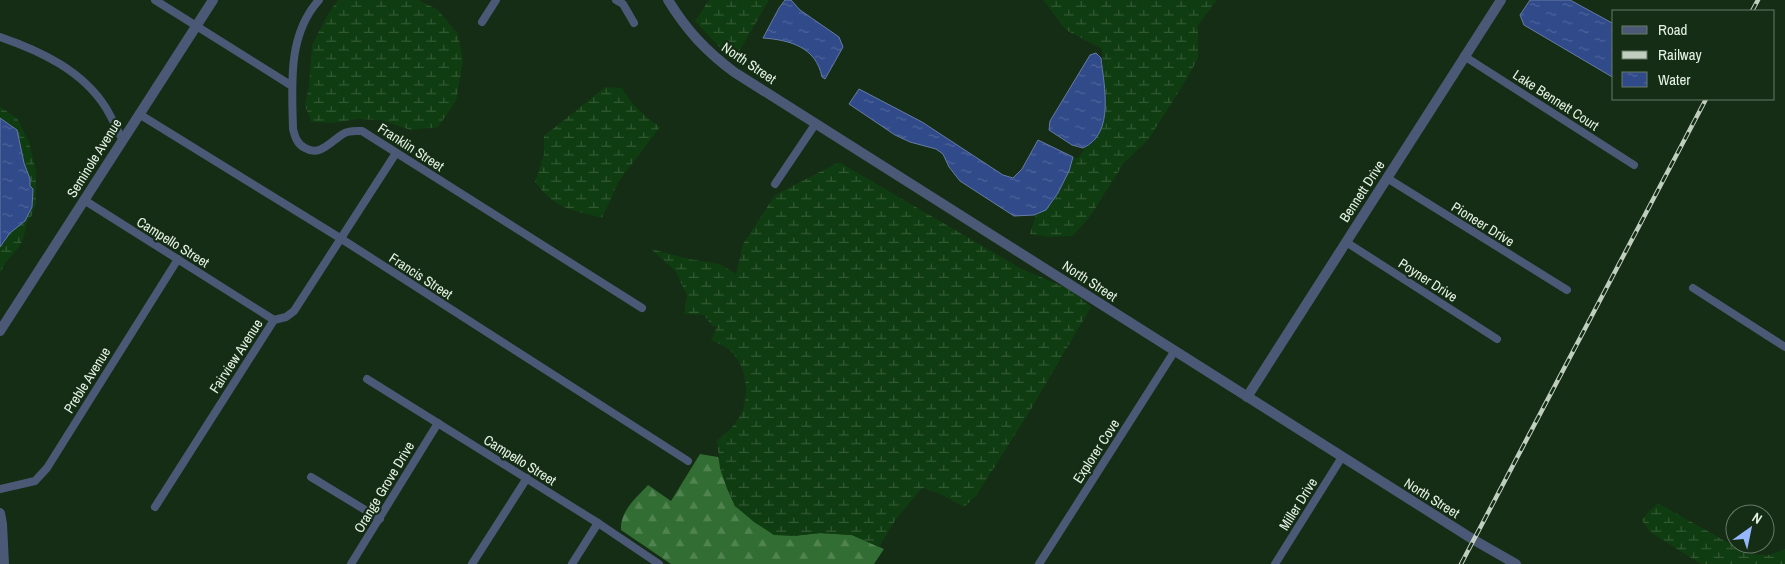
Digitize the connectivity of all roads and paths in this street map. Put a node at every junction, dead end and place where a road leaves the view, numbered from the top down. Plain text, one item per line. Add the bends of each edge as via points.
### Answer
1 (155, 0) edge
2 (212, 0) edge
3 (319, 0) edge
4 (496, 0) edge
5 (616, 0) edge
6 (668, 0) edge
7 (1501, 0) edge
8 (482, 22) dead end
9 (634, 23) dead end
10 (196, 26) junction
11 (0, 38) edge
12 (1464, 56) junction
13 (292, 86) junction
14 (139, 114) junction
15 (816, 123) junction
16 (122, 139) junction
17 (396, 153) junction
18 (1634, 165) dead end
19 (1386, 178) junction
20 (775, 184) dead end
21 (84, 200) junction
22 (340, 238) junction
23 (1346, 242) junction
24 (178, 259) junction
25 (1693, 288) dead end
26 (1567, 290) dead end
27 (642, 308) dead end
28 (274, 320) junction
29 (0, 331) edge
30 (1497, 339) dead end
31 (1785, 347) edge
32 (1174, 352) junction
33 (367, 379) dead end
34 (1247, 397) junction
35 (438, 423) junction
36 (1342, 457) junction
37 (688, 461) dead end
38 (311, 477) dead end
39 (526, 478) junction
40 (0, 489) edge
41 (155, 507) dead end
42 (0, 513) edge
43 (380, 519) junction
44 (598, 523) junction
45 (4, 564) edge
46 (351, 564) edge
47 (472, 564) edge
48 (572, 564) edge
49 (659, 564) edge
50 (1039, 564) edge
51 (1275, 564) edge
52 (1516, 564) edge

1 - 10 street
2 - 10 street, Seminole Avenue
3 - 13 street via 300,32
4 - 8 street
5 - 9 street via 623,4
6 - 15 street, North Street via 683,23 712,55
7 - 12 street, Bennett Drive
10 - 13 street
10 - 14 street, Seminole Avenue
11 - 16 street via 50,58 74,73 106,108
12 - 18 street, Lake Bennett Court
12 - 19 street, Bennett Drive
13 - 17 street, Franklin Street via 295,138 306,149 319,150 352,130 362,131
14 - 16 street, Seminole Avenue
14 - 22 street, Francis Street
15 - 20 street
15 - 32 street, North Street
16 - 21 street, Seminole Avenue
17 - 22 street, Fairview Avenue
17 - 27 street, Franklin Street
19 - 23 street, Bennett Drive
19 - 26 street, Pioneer Drive
21 - 24 street, Campello Street
21 - 29 street, Seminole Avenue
22 - 28 street, Fairview Avenue via 294,311
22 - 37 street, Francis Street
23 - 30 street, Poyner Drive
23 - 34 street, Bennett Drive
24 - 28 street, Campello Street
24 - 40 street, Preble Avenue via 47,468 35,481
25 - 31 street
28 - 41 street, Fairview Avenue
32 - 34 street, North Street
32 - 50 street, Explorer Cove
33 - 35 street, Campello Street
34 - 36 street, North Street
35 - 39 street, Campello Street
35 - 43 street, Orange Grove Drive
36 - 51 street, Miller Drive
36 - 52 street, North Street
38 - 43 street
39 - 44 street, Campello Street
39 - 47 street
42 - 45 street
43 - 46 street, Orange Grove Drive
44 - 48 street
44 - 49 street, Campello Street

